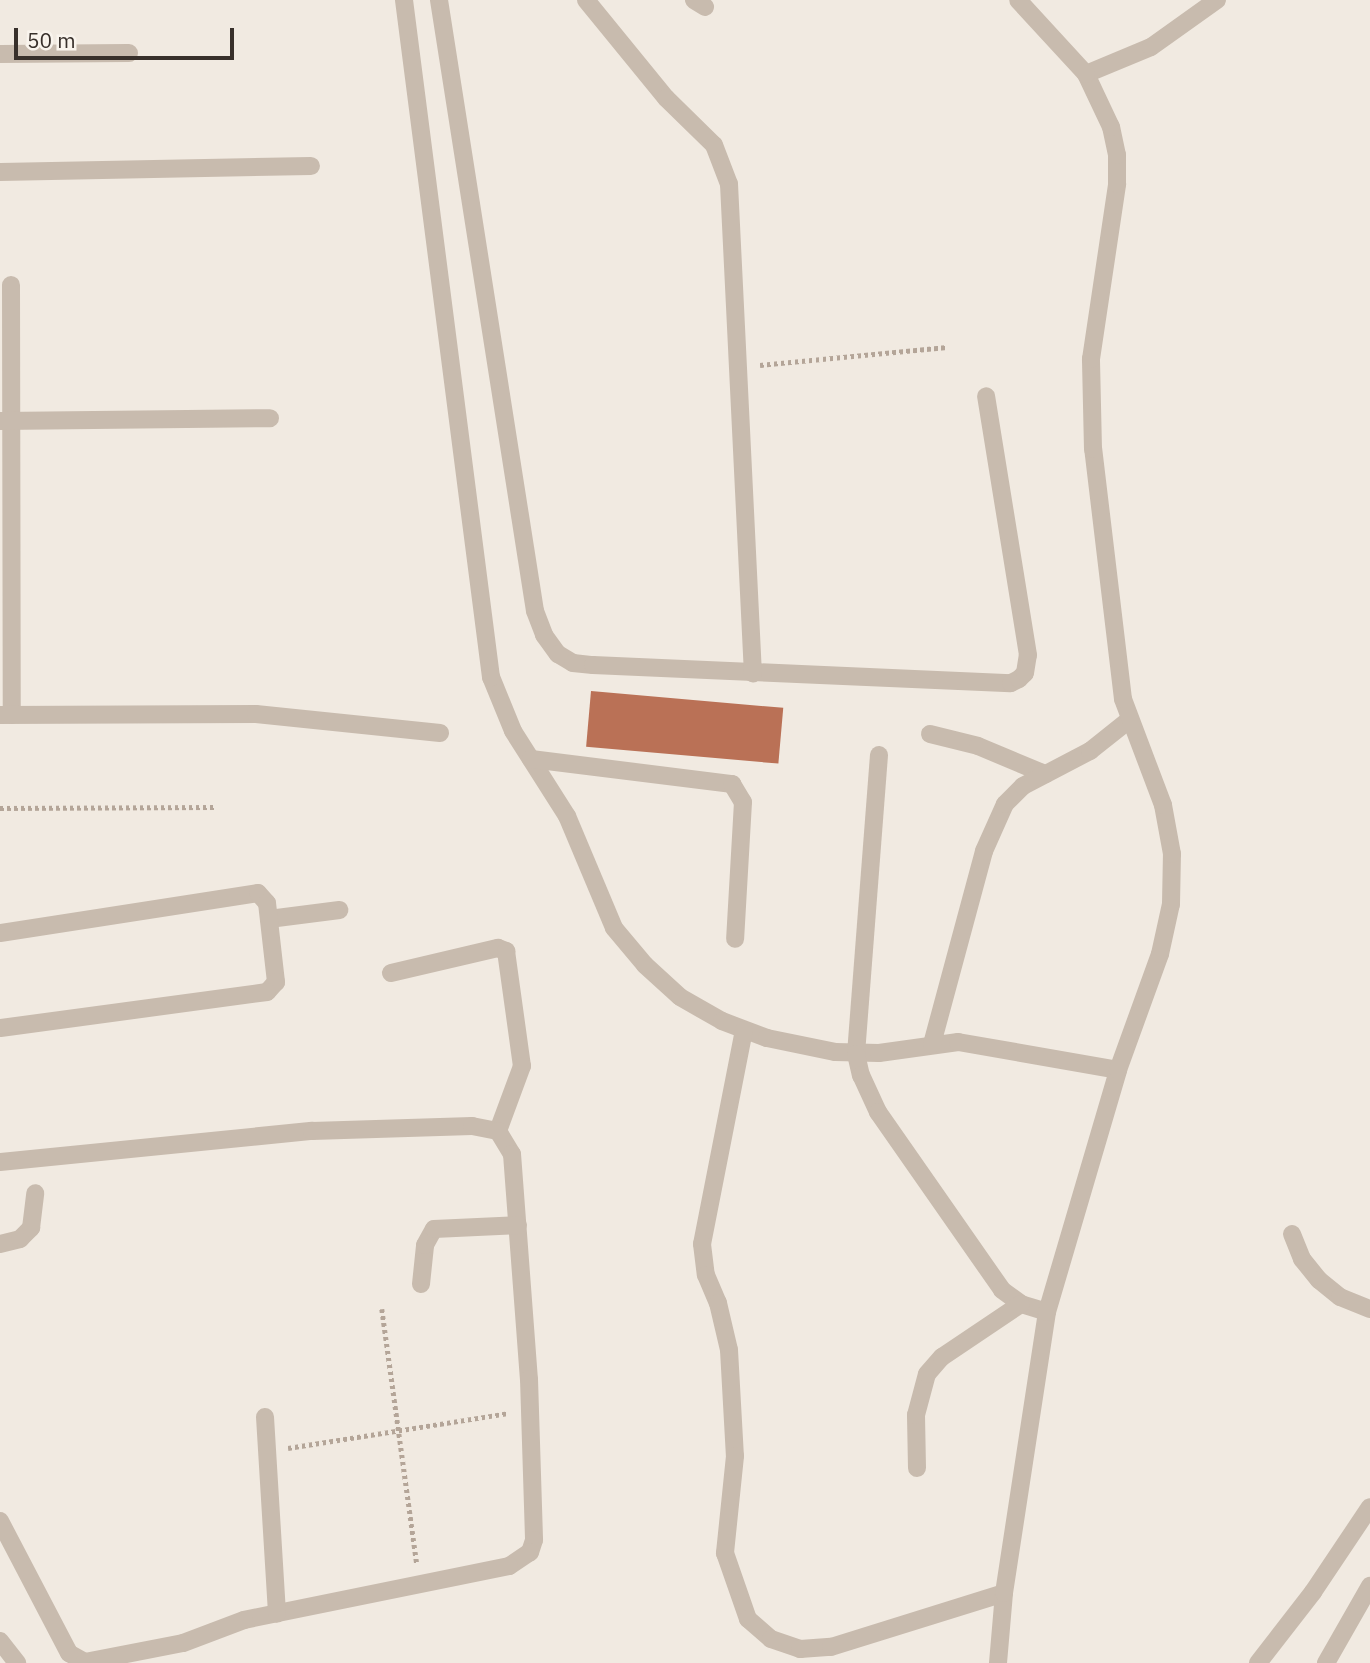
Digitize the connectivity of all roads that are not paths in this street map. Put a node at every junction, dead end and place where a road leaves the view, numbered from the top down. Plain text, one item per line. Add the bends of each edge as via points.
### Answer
1 (404, 0) edge
2 (439, 0) edge
3 (586, 0) edge
4 (1018, 0) edge
5 (1217, 0) edge
6 (129, 53) dead end
7 (0, 54) edge
8 (1086, 74) junction
9 (312, 166) dead end
10 (0, 172) edge
11 (11, 285) dead end
12 (986, 396) dead end
13 (270, 418) dead end
14 (6, 421) edge
15 (753, 673) junction
16 (6, 715) edge
17 (1129, 720) junction
18 (440, 733) dead end
19 (930, 734) dead end
20 (879, 755) dead end
21 (531, 759) junction
22 (1045, 774) junction
23 (340, 910) dead end
24 (269, 919) junction
25 (0, 933) edge
26 (734, 939) dead end
27 (391, 973) dead end
28 (0, 1028) edge
29 (744, 1030) junction
30 (932, 1044) junction
31 (856, 1054) junction
32 (1118, 1070) junction
33 (498, 1131) junction
34 (0, 1162) edge
35 (35, 1193) dead end
36 (518, 1225) junction
37 (1292, 1234) dead end
38 (0, 1244) edge
39 (421, 1284) dead end
40 (1021, 1304) junction
41 (1370, 1308) edge
42 (1047, 1312) junction
43 (265, 1417) dead end
44 (918, 1468) dead end
45 (1370, 1507) edge
46 (0, 1521) edge
47 (1370, 1586) edge
48 (1004, 1593) junction
49 (277, 1614) junction
50 (0, 1641) edge
51 (798, 1656) edge
52 (17, 1663) edge
53 (998, 1663) edge
54 (1258, 1663) edge
55 (1326, 1663) edge

1 - 21 street via 491,677 500,705
2 - 15 street via 535,611 544,635 573,663
3 - 15 street via 666,98 700,129 723,164 731,205
4 - 8 street
5 - 8 street via 1151,47
6 - 7 street
8 - 17 street via 1104,108 1117,155 1117,184 1091,359 1090,404 1119,670
9 - 10 street
11 - 14 street
12 - 15 street via 1028,655 1026,673 1011,683
13 - 14 street
14 - 16 street
16 - 18 street via 256,714
17 - 22 street via 1090,751
17 - 32 street via 1163,805 1172,854 1171,904 1160,954
19 - 22 street via 978,746
20 - 31 street
21 - 26 street via 732,784 743,802
21 - 29 street via 567,816 614,928 680,997
22 - 30 street via 1005,804 993,825
23 - 24 street
24 - 25 street via 266,898 253,893
24 - 28 street via 276,982 271,991
27 - 33 street via 493,949 506,951 522,1066
29 - 31 street
29 - 51 street via 702,1244 706,1275 729,1350 735,1456 725,1553 748,1619
30 - 31 street
30 - 32 street via 958,1042
31 - 40 street via 868,1094 884,1121 1002,1290
32 - 42 street
33 - 34 street via 472,1126 312,1131
33 - 36 street via 512,1154
35 - 38 street via 31,1228 20,1239
36 - 39 street via 434,1228 425,1245
36 - 49 street via 530,1410 534,1540 530,1552 509,1566
37 - 41 street via 1302,1259 1319,1280 1340,1297
40 - 42 street
40 - 44 street via 942,1357 927,1374 916,1415
42 - 48 street
43 - 49 street
45 - 54 street
46 - 49 street via 69,1653 85,1661 183,1643 244,1620
47 - 55 street
48 - 51 street
48 - 53 street
50 - 52 street

